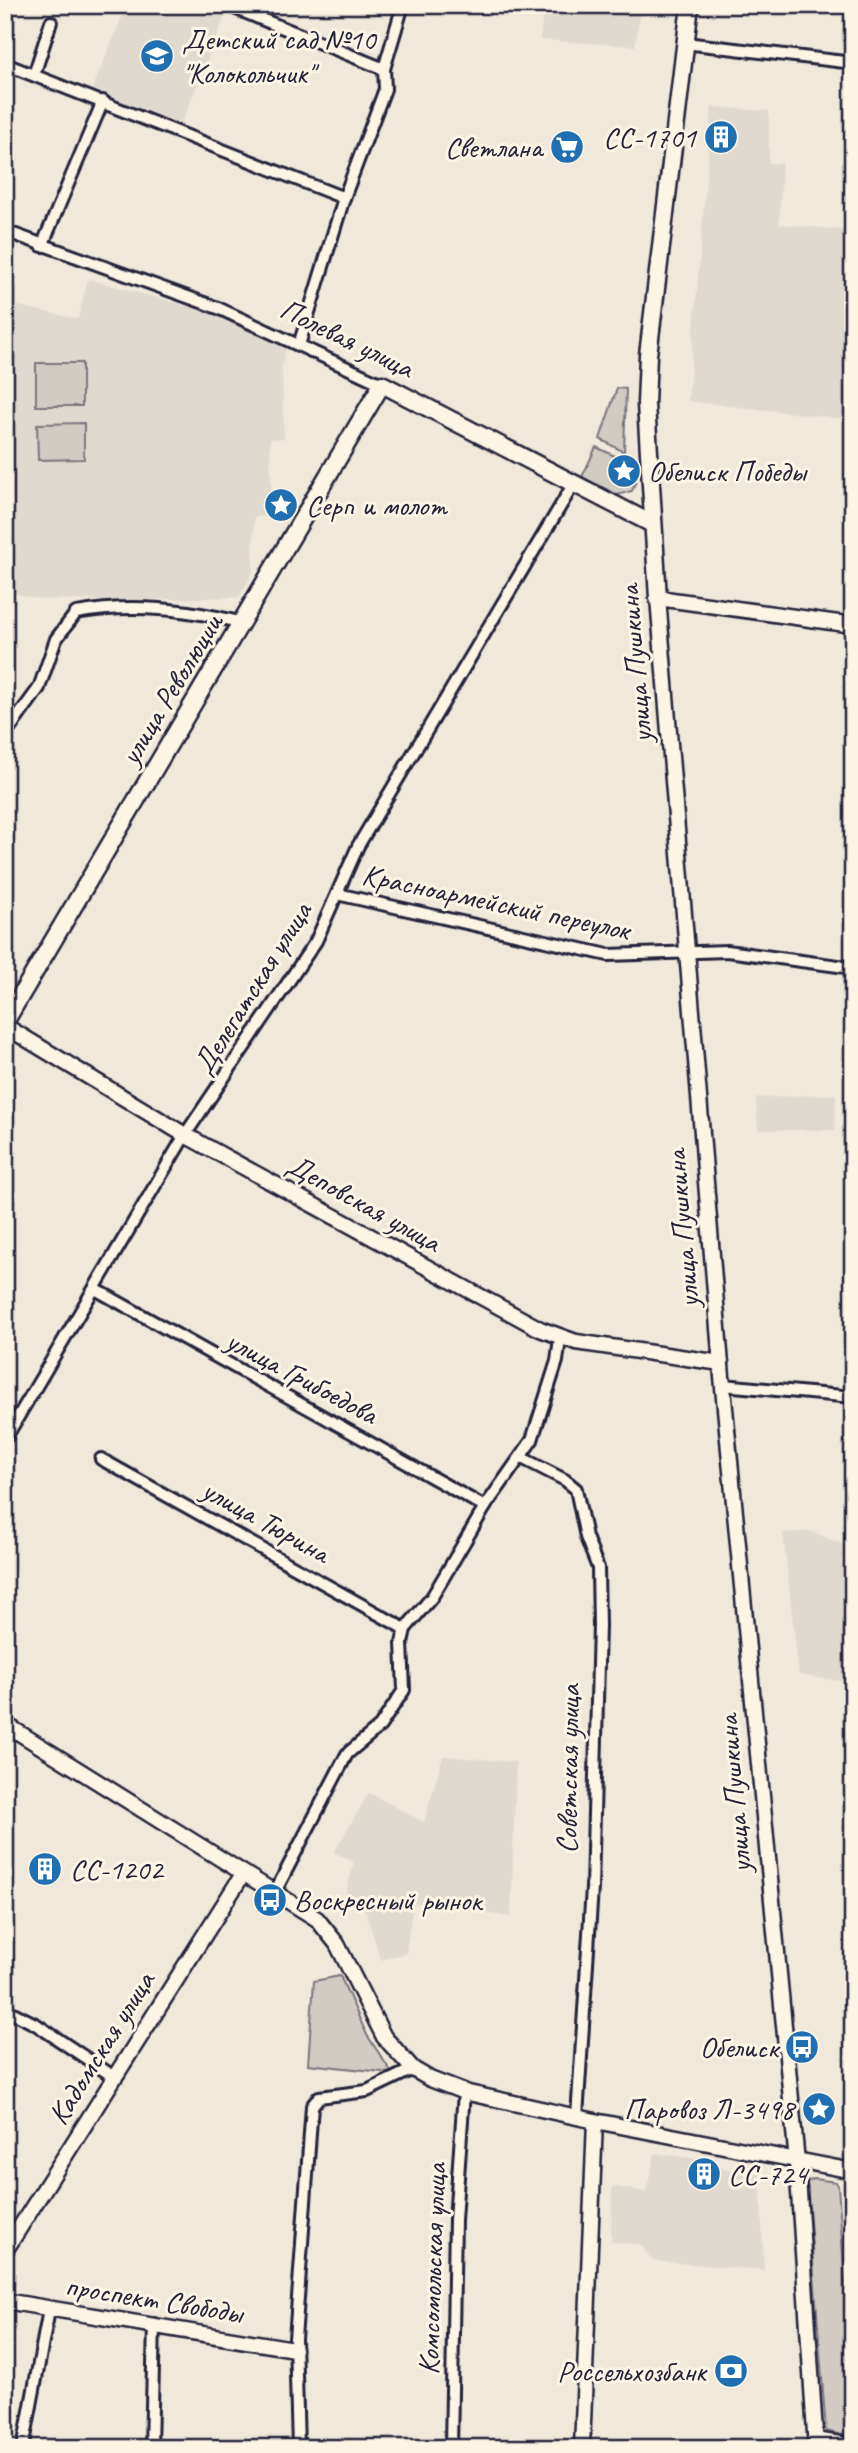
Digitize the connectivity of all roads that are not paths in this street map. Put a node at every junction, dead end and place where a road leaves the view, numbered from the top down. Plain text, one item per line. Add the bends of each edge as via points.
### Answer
1 (227, 5) edge
2 (403, 5) edge
3 (690, 5) edge
4 (51, 22) dead end
5 (685, 43) junction
6 (853, 63) edge
7 (5, 64) edge
8 (384, 69) junction
9 (34, 75) junction
10 (103, 101) junction
11 (344, 198) junction
12 (5, 231) edge
13 (41, 246) junction
14 (299, 345) junction
15 (382, 384) junction
16 (573, 485) junction
17 (652, 524) junction
18 (657, 598) junction
19 (243, 623) junction
20 (853, 625) edge
21 (5, 735) edge
22 (337, 894) junction
23 (686, 950) junction
24 (853, 968) edge
25 (5, 1024) edge
26 (185, 1135) junction
27 (95, 1289) junction
28 (560, 1338) junction
29 (721, 1363) junction
30 (723, 1385) junction
31 (853, 1397) edge
32 (5, 1439) edge
33 (522, 1458) junction
34 (101, 1459) dead end
35 (485, 1507) junction
36 (405, 1629) junction
37 (5, 1724) edge
38 (243, 1874) junction
39 (275, 1892) junction
40 (5, 2009) edge
41 (413, 2069) junction
42 (114, 2077) junction
43 (464, 2092) junction
44 (578, 2117) junction
45 (594, 2121) junction
46 (797, 2162) junction
47 (851, 2166) edge
48 (5, 2251) edge
49 (5, 2301) edge
50 (49, 2310) junction
51 (154, 2324) junction
52 (294, 2349) junction
53 (815, 2444) edge
54 (853, 2446) edge
55 (23, 2448) edge
56 (151, 2448) edge
57 (298, 2448) edge
58 (451, 2448) edge
59 (582, 2448) edge

1 - 8 street
2 - 8 street
3 - 5 main road, улица Пушкина
4 - 9 street
5 - 6 street
5 - 17 main road, улица Пушкина via 648,355
7 - 9 street
8 - 11 street via 385,89
9 - 10 street
10 - 11 street
10 - 13 street
11 - 14 street
12 - 13 street, Полевая улица
13 - 14 street, Полевая улица via 218,308
14 - 15 street, Полевая улица
15 - 16 main road, Полевая улица
15 - 19 main road, улица Революции
16 - 17 main road, Полевая улица
16 - 22 street, Делегатская улица via 358,846
17 - 18 main road, улица Пушкина
18 - 20 street
18 - 23 street, улица Пушкина
19 - 21 street via 186,610 75,613 57,639 39,688
19 - 25 main road, улица Революции
22 - 23 street, Красноармейский переулок via 608,956
22 - 26 street, Делегатская улица via 310,951
23 - 24 street, Красноармейский переулок
23 - 29 street, улица Пушкина
25 - 26 street, Деповская улица
26 - 27 street, Делегатская улица
26 - 28 street, Деповская улица
27 - 32 street, Делегатская улица
27 - 35 street, улица Грибоедова
28 - 29 street, Деповская улица
28 - 33 street via 542,1411
29 - 30 street, улица Пушкина
30 - 31 street
30 - 46 street, улица Пушкина
33 - 35 street
33 - 44 street, Советская улица via 576,1489 599,1579 593,1860
34 - 36 street, улица Тюрина
35 - 36 street via 432,1597
36 - 39 street via 404,1690 380,1726 347,1754
37 - 38 street
38 - 39 street
38 - 42 street, Кадомская улица
39 - 41 street via 330,1931 384,2037
40 - 42 street
41 - 43 street
41 - 52 street via 367,2091 319,2097 312,2106
42 - 48 street, Кадомская улица
43 - 44 street
43 - 58 street, Комсомольская улица via 455,2220
44 - 45 street
45 - 46 street
45 - 59 street
46 - 47 street
46 - 53 street, улица Пушкина
49 - 50 street, проспект Свободы
50 - 51 street, проспект Свободы
50 - 55 street
51 - 52 street, проспект Свободы
51 - 56 street
52 - 57 street
53 - 54 street

